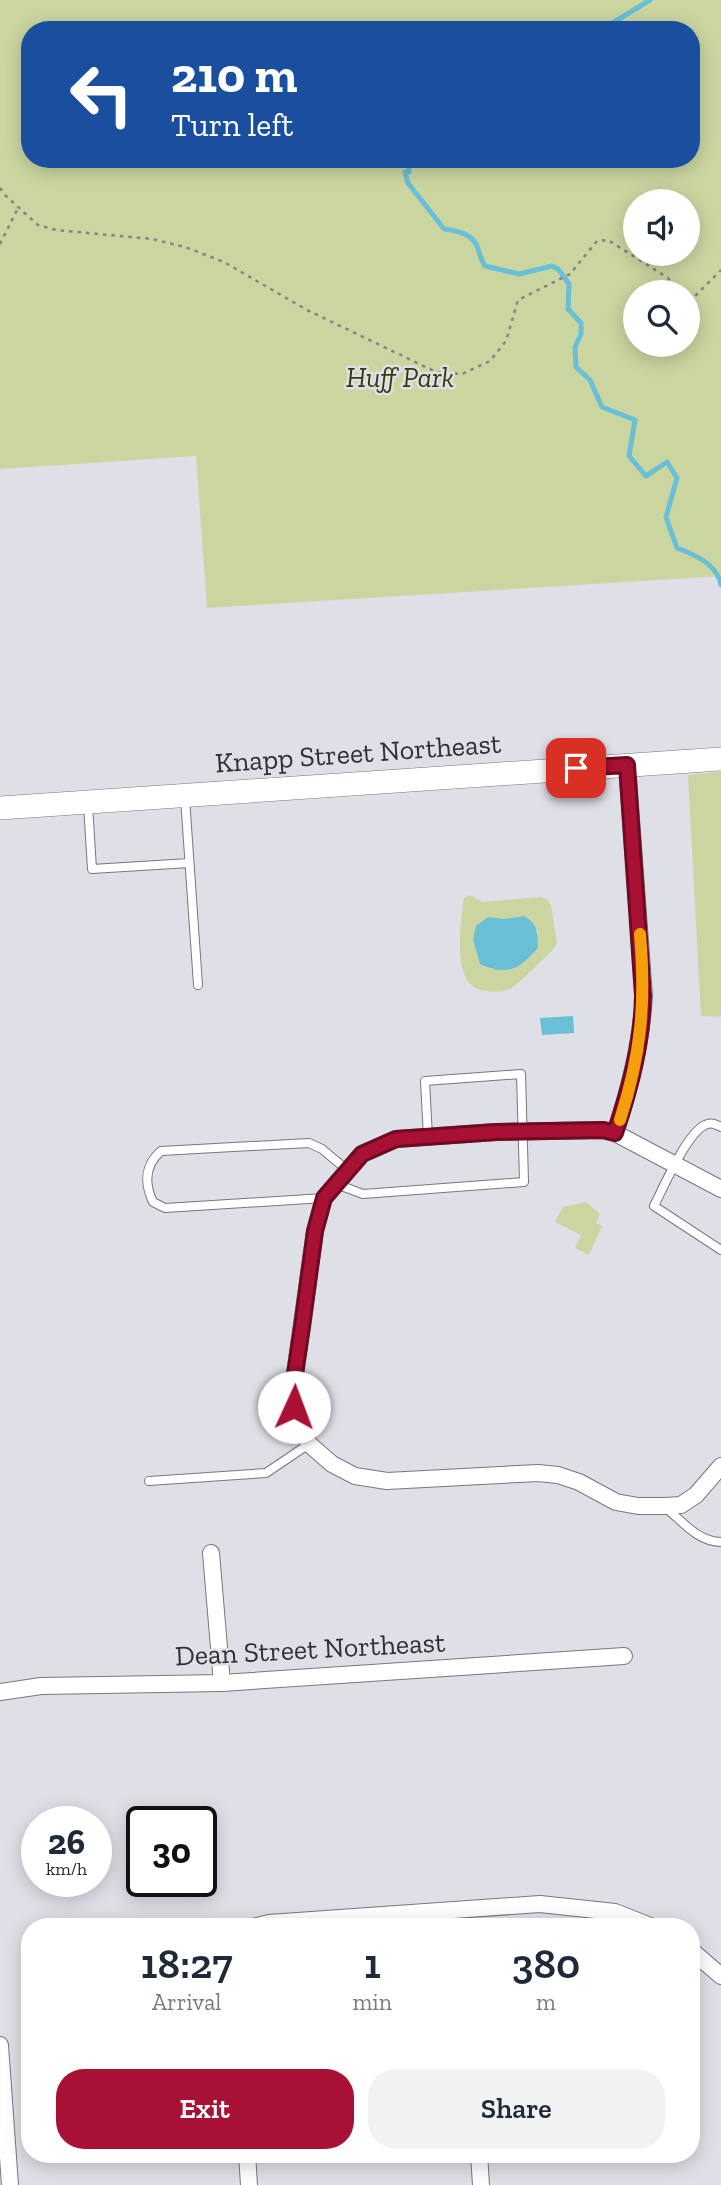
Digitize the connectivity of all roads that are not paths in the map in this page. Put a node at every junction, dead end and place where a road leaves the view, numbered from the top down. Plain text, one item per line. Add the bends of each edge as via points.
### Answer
1 (721, 759) edge
2 (627, 765) junction
3 (185, 795) junction
4 (88, 802) junction
5 (0, 808) edge
6 (189, 863) junction
7 (198, 985) dead end
8 (721, 1128) edge
9 (524, 1132) junction
10 (615, 1133) junction
11 (428, 1137) junction
12 (674, 1164) junction
13 (347, 1170) junction
14 (336, 1184) junction
15 (721, 1189) edge
16 (324, 1198) junction
17 (721, 1250) edge
18 (309, 1444) junction
19 (721, 1466) edge
20 (149, 1481) dead end
21 (665, 1507) junction
22 (721, 1542) edge
23 (211, 1553) dead end
24 (624, 1656) dead end
25 (222, 1683) junction
26 (0, 1692) edge
27 (463, 1910) junction
28 (344, 1918) edge
29 (463, 1918) edge
30 (630, 1918) edge
31 (700, 1958) edge
32 (721, 1976) edge
33 (0, 2045) edge
34 (248, 2163) edge
35 (480, 2163) edge
36 (10, 2185) edge
37 (249, 2185) edge
38 (481, 2185) edge

1 - 2 main road, Knapp Street Northeast
2 - 3 main road, Knapp Street Northeast
2 - 10 street via 643,996 631,1086
3 - 4 main road, Knapp Street Northeast
3 - 6 lane
4 - 5 main road, Knapp Street Northeast
4 - 6 lane via 92,869
6 - 7 lane
8 - 12 lane via 713,1123 698,1130
9 - 10 street
9 - 11 street
9 - 11 lane via 521,1074 425,1081
9 - 14 lane via 524,1182 363,1194
10 - 12 street
11 - 13 street via 396,1139 362,1154
12 - 15 street
12 - 17 lane via 653,1206
13 - 14 street
13 - 16 lane via 309,1143 161,1151 148,1168 148,1191 153,1202 165,1208
14 - 16 street
16 - 18 street via 315,1231 295,1374 294,1407
18 - 20 lane via 266,1473
18 - 21 street via 355,1476 387,1481 548,1474 579,1482 616,1502
19 - 21 street via 696,1495 681,1505
21 - 22 lane via 699,1536
23 - 25 street
24 - 25 street, Dean Street Northeast
25 - 26 street, Dean Street Northeast via 41,1686
27 - 28 street
27 - 29 street
27 - 30 street via 557,1904
31 - 32 street
33 - 36 street
34 - 37 street
35 - 38 street

